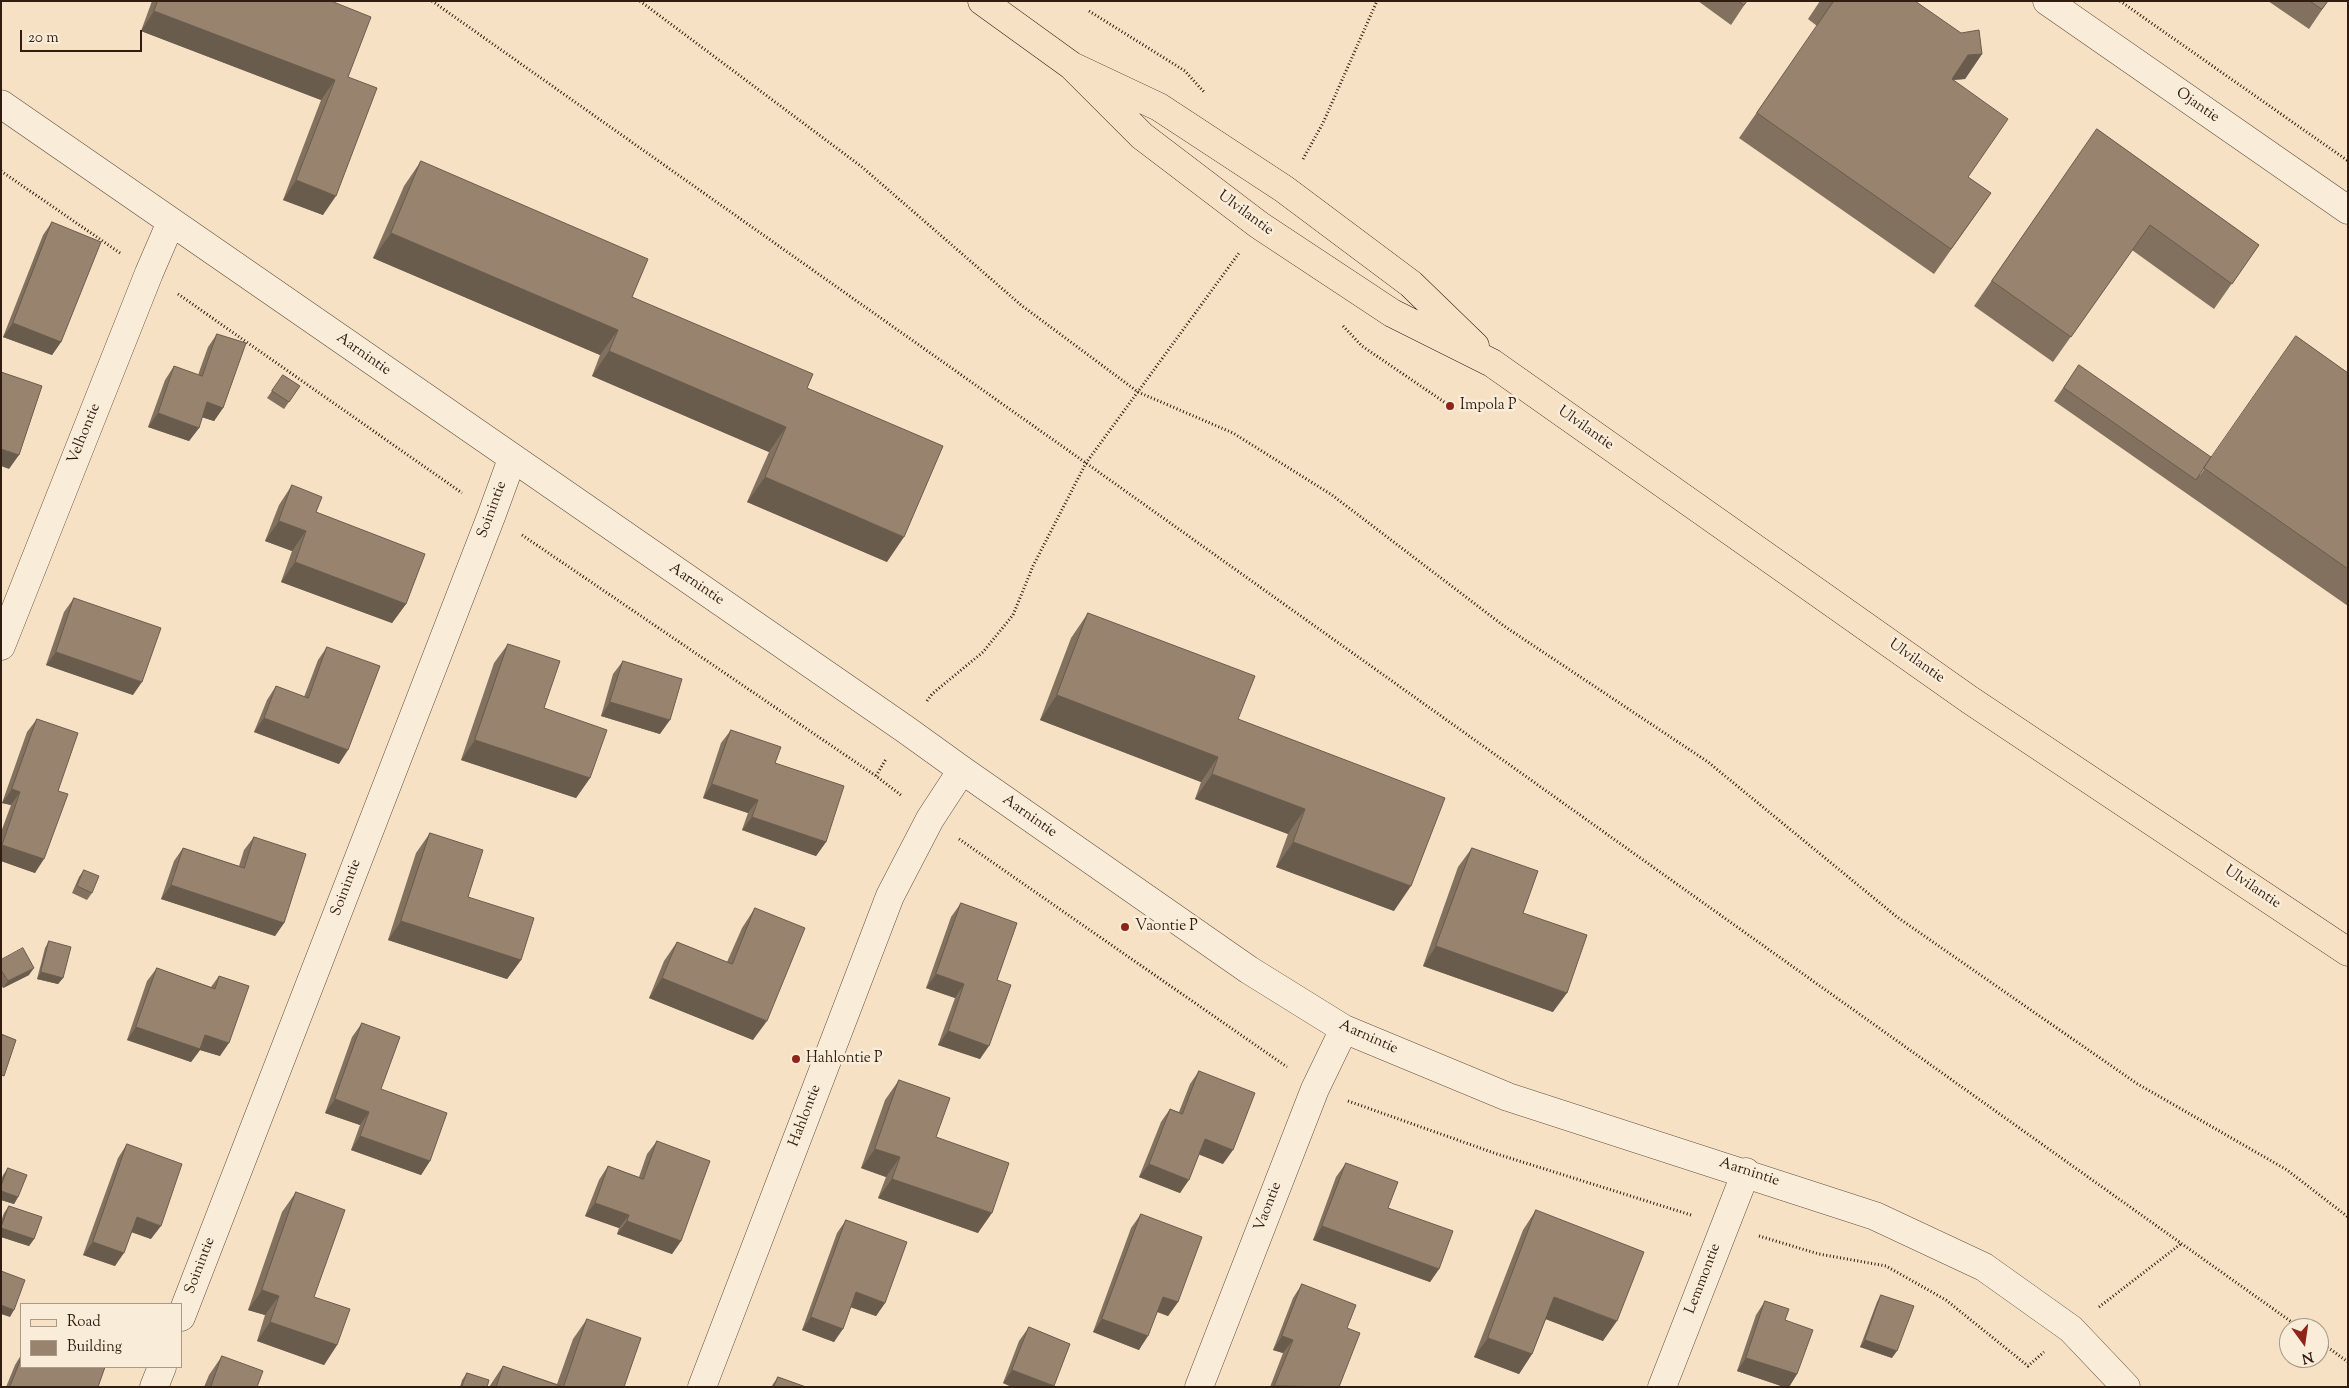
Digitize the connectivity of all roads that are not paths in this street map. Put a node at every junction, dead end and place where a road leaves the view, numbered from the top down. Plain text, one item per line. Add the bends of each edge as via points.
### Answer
1 (982, 1) edge
2 (2047, 1) edge
3 (1072, 66) junction
4 (1, 104) edge
5 (2348, 210) edge
6 (172, 222) junction
7 (1492, 363) junction
8 (512, 459) junction
9 (1, 646) edge
10 (962, 770) junction
11 (2348, 952) edge
12 (1344, 1029) junction
13 (1746, 1172) junction
14 (182, 1314) edge
15 (162, 1368) edge
16 (154, 1387) edge
17 (702, 1387) edge
18 (1199, 1387) edge
19 (1662, 1387) edge
20 (2126, 1387) edge

1 - 3 main road, Ulvilantie
2 - 5 street, Ojantie
3 - 7 main road, Ulvilantie via 1142,136 1259,225 1392,313
3 - 7 main road, Ulvilantie via 1159,107 1284,189 1411,284
4 - 6 street, Aarnintie
6 - 8 street, Aarnintie
6 - 9 street, Velhontie
7 - 11 main road, Ulvilantie via 1970,700
8 - 10 street, Aarnintie
8 - 14 street, Soinintie
10 - 12 street, Aarnintie via 1249,970
10 - 17 street, Hahlontie via 930,819 890,896
12 - 13 street, Aarnintie via 1508,1096
12 - 18 street, Vaontie via 1315,1089
13 - 19 street, Lemmontie
13 - 20 street, Aarnintie via 1875,1216 1984,1267 2071,1329
15 - 16 street

